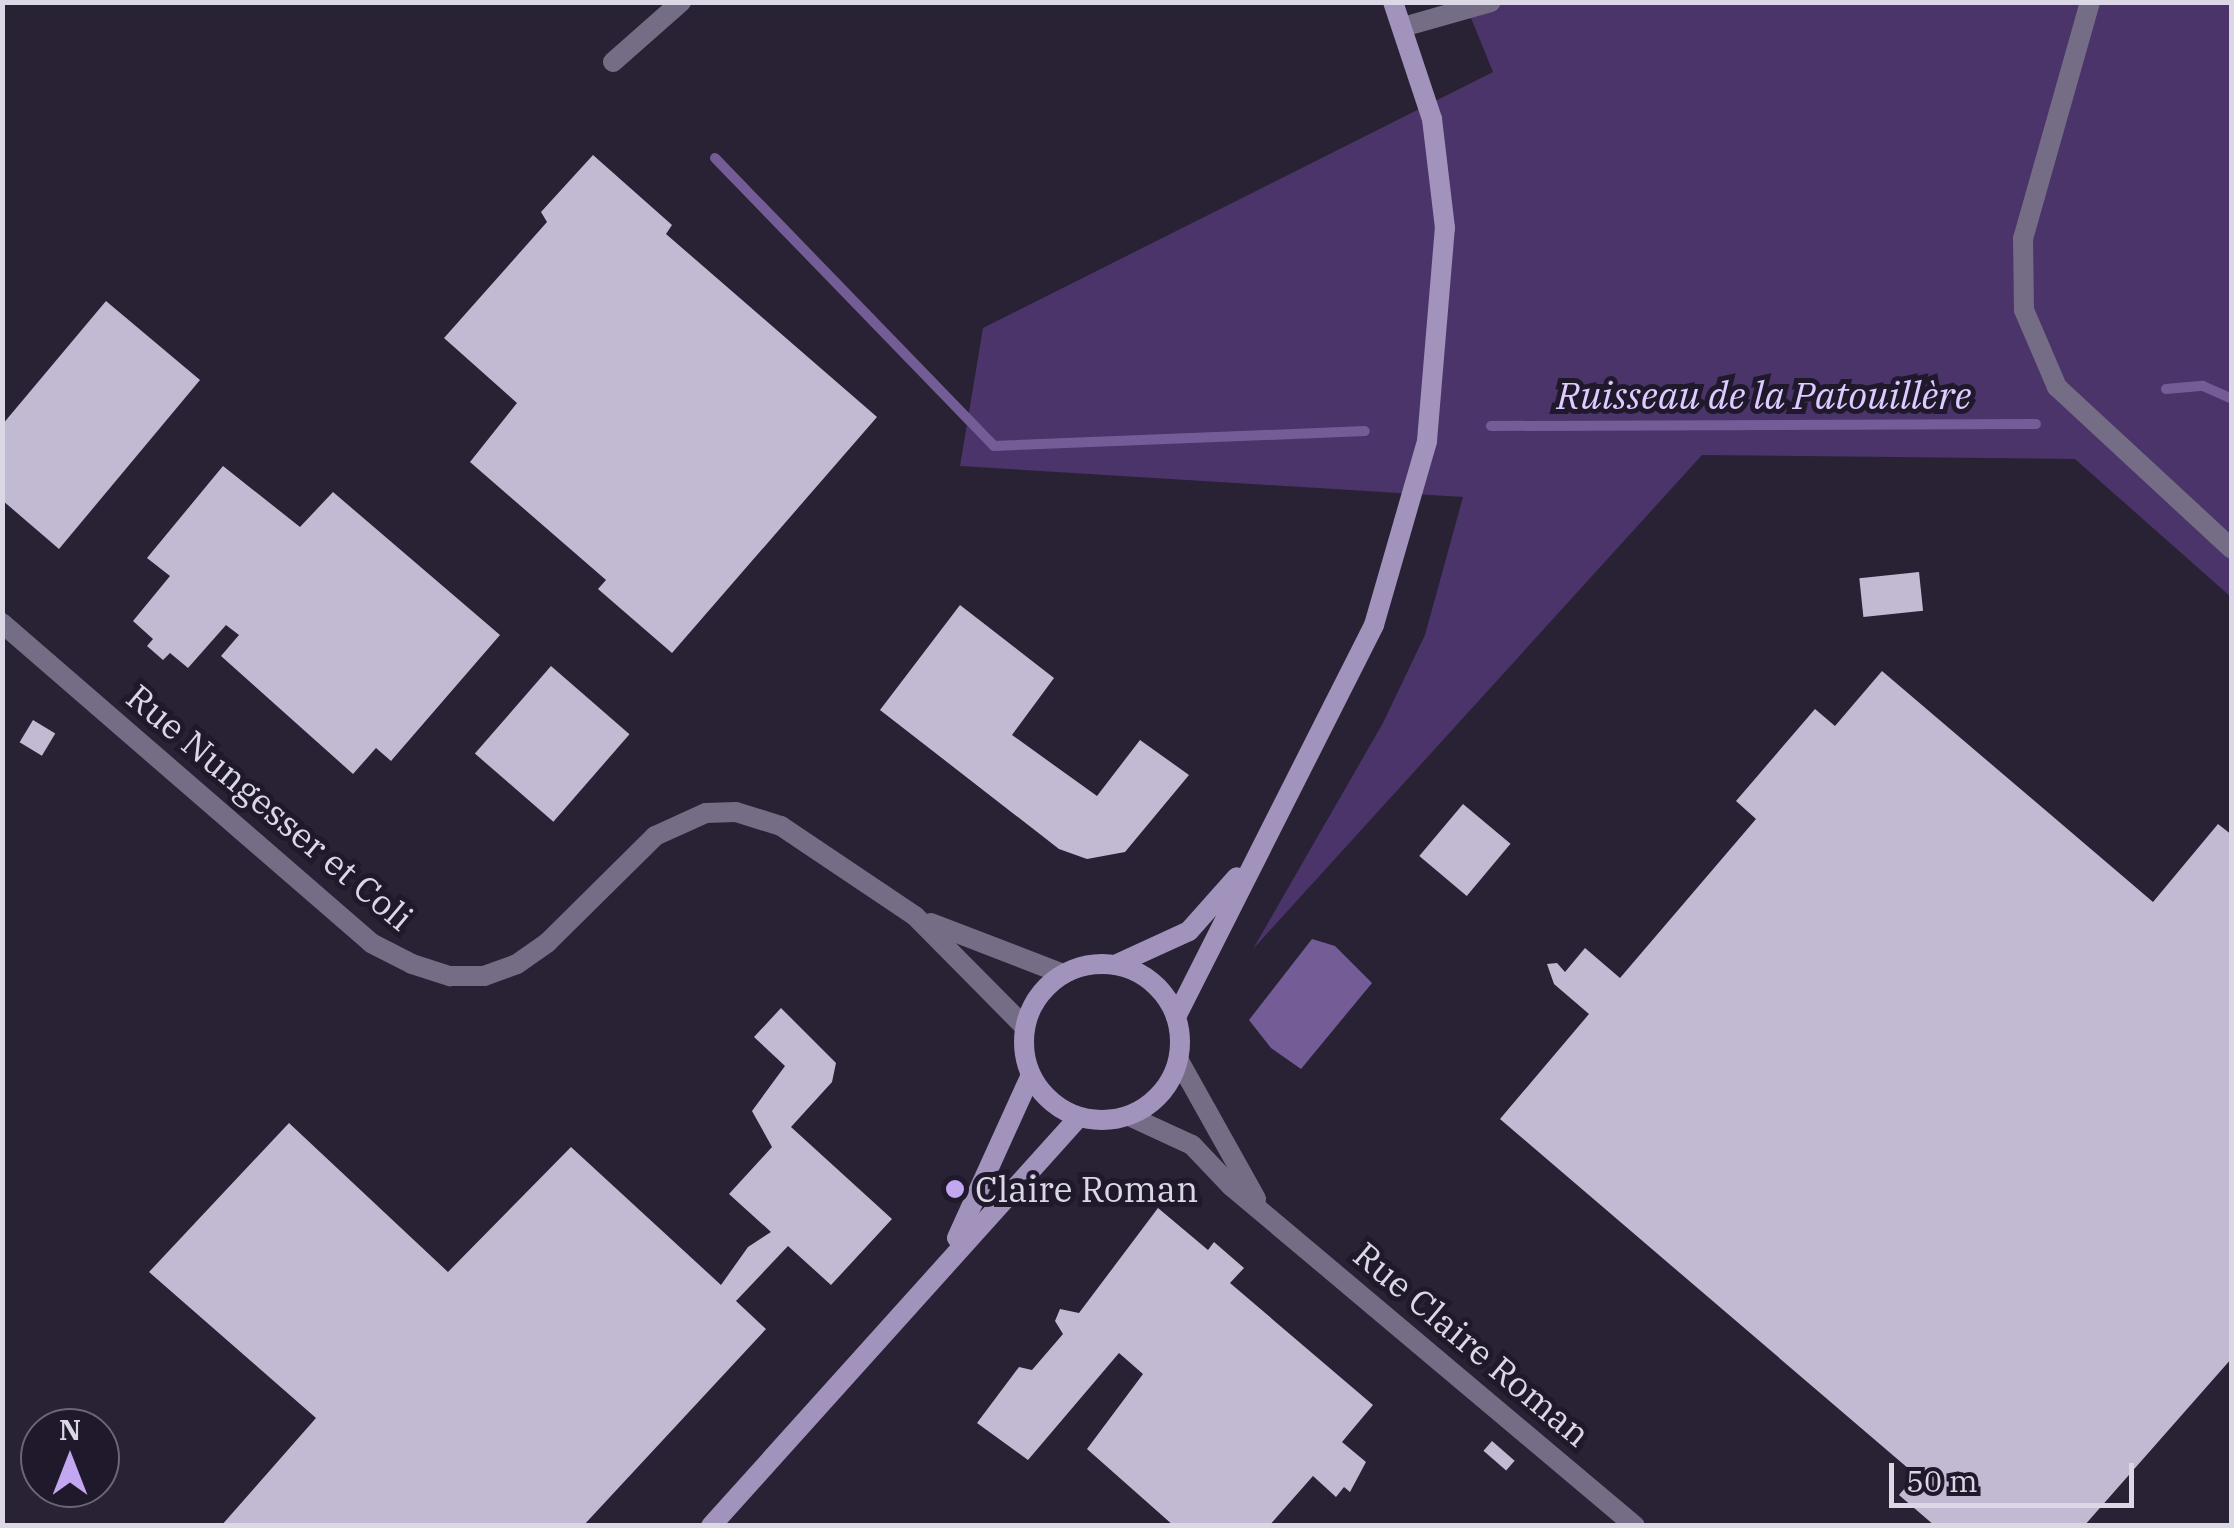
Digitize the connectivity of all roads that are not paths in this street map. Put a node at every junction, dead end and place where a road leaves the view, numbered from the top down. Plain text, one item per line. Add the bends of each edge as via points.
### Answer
1 (682, 2) edge
2 (1393, 2) edge
3 (1491, 2) edge
4 (2090, 2) edge
5 (1403, 28) junction
6 (613, 62) dead end
7 (2232, 548) edge
8 (2, 622) edge
9 (1253, 856) junction
10 (915, 916) junction
11 (1118, 964) junction
12 (1063, 974) junction
13 (1176, 1017) junction
14 (1024, 1026) junction
15 (1179, 1061) junction
16 (1030, 1077) junction
17 (1129, 1116) junction
18 (1078, 1117) junction
19 (1266, 1213) junction
20 (948, 1258) junction
21 (711, 1526) edge
22 (1635, 1526) edge

1 - 6 street
2 - 5 street
3 - 5 street
4 - 7 street via 2023,238 2024,310 2057,387
5 - 9 street via 1432,119 1445,228 1426,442 1374,626
8 - 10 street, Rue Nungesser et Coli via 371,943 412,964 450,976 484,976 516,964 547,943 655,836 706,813 736,812 781,826
9 - 11 street via 1188,930
9 - 13 street
10 - 12 street, Rue Nungesser et Coli
10 - 14 street, Rue Nungesser et Coli
11 - 12 street
11 - 13 street via 1144,975
12 - 14 street
13 - 15 street
14 - 16 street
15 - 17 street via 1159,1095
15 - 19 street, Rue Claire Roman
16 - 18 street via 1052,1102
16 - 20 street
17 - 18 street
17 - 19 street, Rue Claire Roman via 1192,1145
18 - 20 street
19 - 22 street, Rue Claire Roman
20 - 21 street

